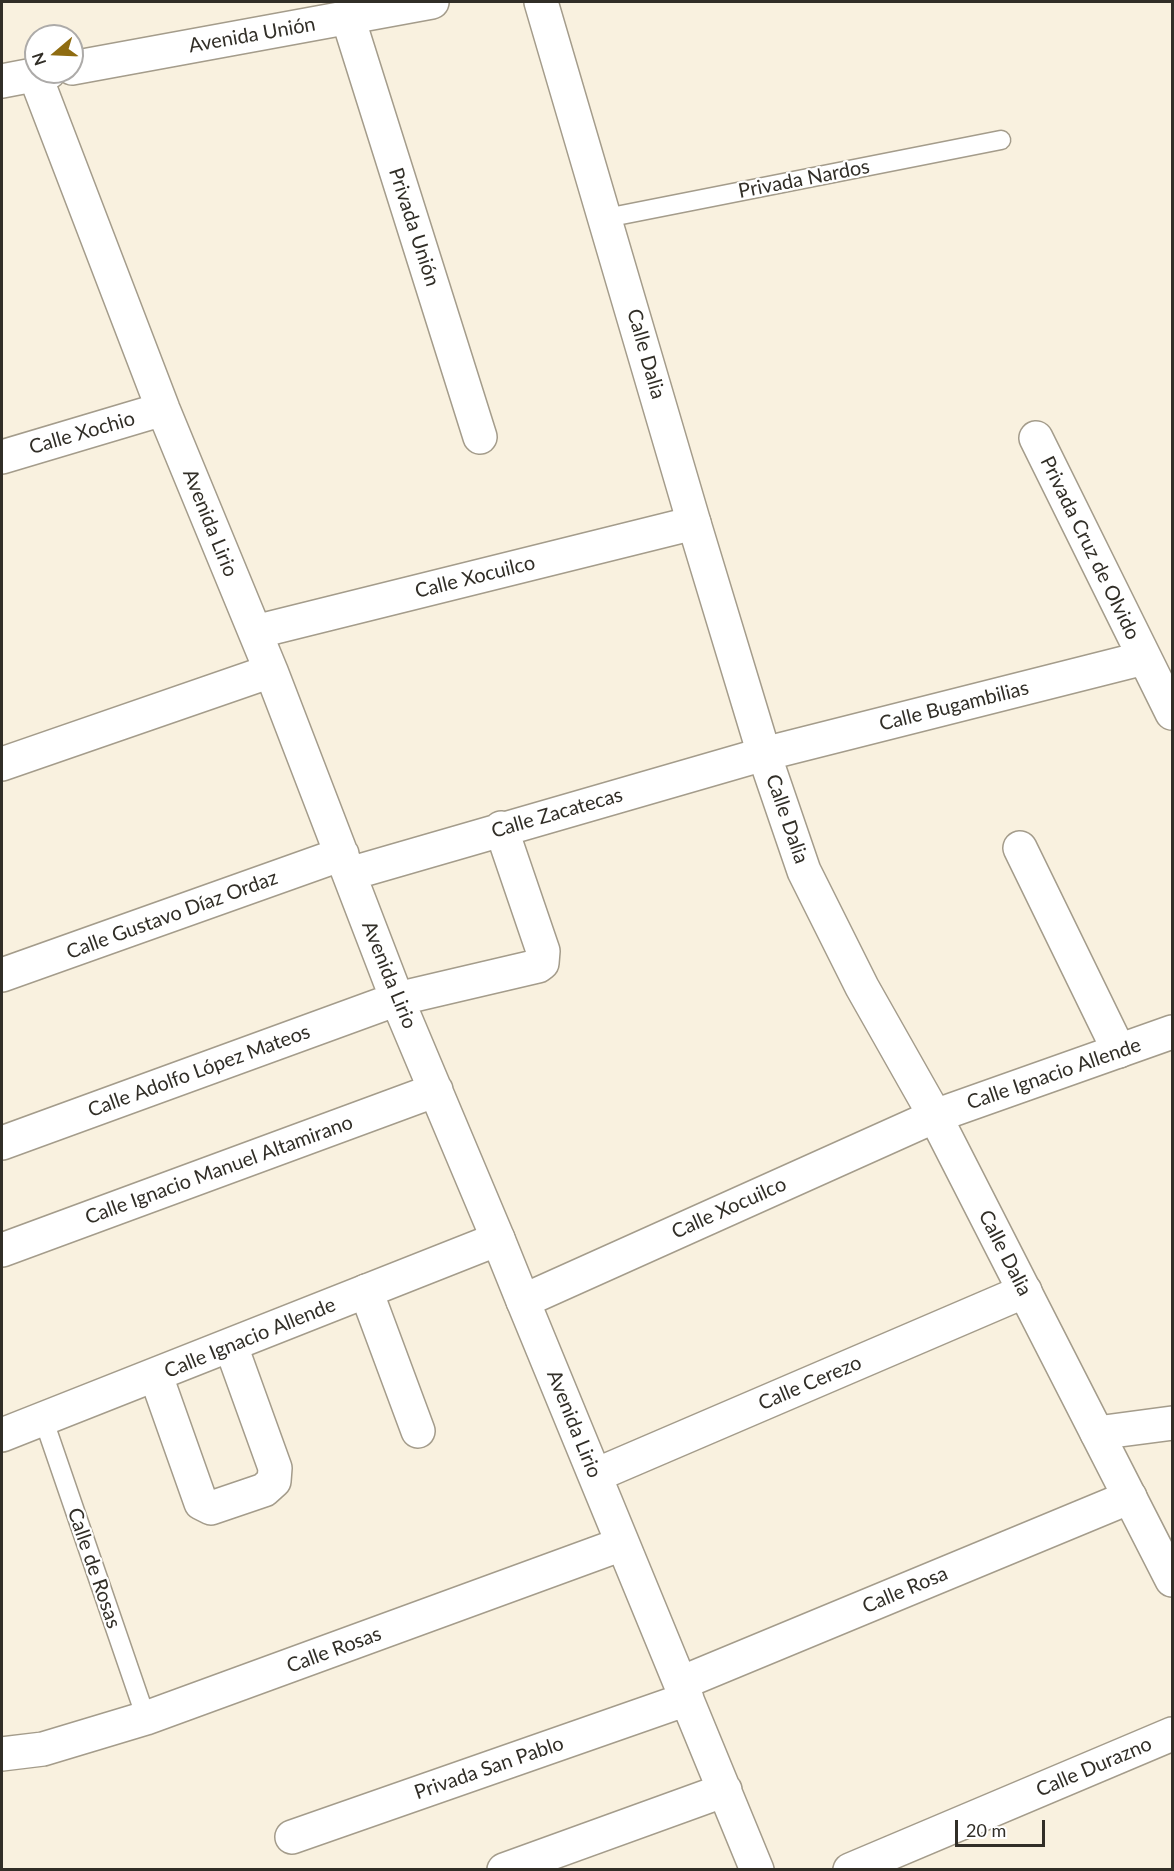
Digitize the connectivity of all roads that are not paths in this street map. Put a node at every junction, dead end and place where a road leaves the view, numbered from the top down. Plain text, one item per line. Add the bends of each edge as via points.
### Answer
1 (432, 2) edge
2 (541, 2) edge
3 (348, 18) junction
4 (84, 66) edge
5 (24, 77) edge
6 (2, 81) edge
7 (46, 84) edge
8 (1001, 140) dead end
9 (606, 218) junction
10 (163, 409) junction
11 (480, 437) dead end
12 (1036, 438) dead end
13 (2, 457) edge
14 (694, 523) junction
15 (255, 632) junction
16 (1144, 658) junction
17 (271, 671) junction
18 (1173, 713) edge
19 (764, 753) junction
20 (2, 764) edge
21 (501, 828) junction
22 (1020, 848) dead end
23 (345, 864) junction
24 (2, 975) edge
25 (397, 999) junction
26 (1173, 1032) edge
27 (1119, 1051) junction
28 (436, 1090) junction
29 (935, 1116) junction
30 (2, 1143) edge
31 (498, 1239) junction
32 (2, 1250) edge
33 (366, 1291) junction
34 (1024, 1291) junction
35 (523, 1301) junction
36 (231, 1346) junction
37 (156, 1376) junction
38 (43, 1418) junction
39 (1173, 1423) edge
40 (418, 1431) dead end
41 (1097, 1433) junction
42 (2, 1435) edge
43 (596, 1475) junction
44 (1130, 1497) junction
45 (622, 1544) junction
46 (1173, 1580) edge
47 (684, 1691) junction
48 (146, 1718) junction
49 (1173, 1734) edge
50 (2, 1754) edge
51 (725, 1790) junction
52 (292, 1837) dead end
53 (504, 1869) edge
54 (757, 1869) edge
55 (850, 1869) edge

1 - 3 street, Avenida Unión
2 - 9 street, Calle Dalia
3 - 4 street, Avenida Unión
3 - 11 street, Privada Unión
5 - 6 street
7 - 10 street, Avenida Lirio
8 - 9 lane, Privada Nardos
9 - 14 street, Calle Dalia
10 - 13 street, Calle Xochio
10 - 15 street, Avenida Lirio
12 - 16 street, Privada Cruz de Olvido
14 - 15 street, Calle Xocuilco
14 - 19 street, Calle Dalia
15 - 17 street, Avenida Lirio
16 - 18 street, Privada Cruz de Olvido
16 - 19 street, Calle Bugambilias
17 - 20 street
17 - 23 street, Avenida Lirio
19 - 21 street, Calle Zacatecas
19 - 29 street, Calle Dalia via 804,871 862,987
21 - 23 street, Calle Zacatecas
21 - 25 street, Calle Adolfo López Mateos via 543,951 542,963 532,969
22 - 27 street
23 - 24 street, Calle Gustavo Díaz Ordaz
23 - 25 street, Avenida Lirio
25 - 28 street, Avenida Lirio
25 - 30 street, Calle Adolfo López Mateos
26 - 27 street, Calle Ignacio Allende
27 - 29 street, Calle Ignacio Allende
28 - 31 street, Avenida Lirio
28 - 32 street, Calle Ignacio Manuel Altamirano
29 - 34 street, Calle Dalia
29 - 35 street, Calle Xocuilco
31 - 33 street, Calle Ignacio Allende
31 - 35 street, Avenida Lirio
33 - 36 street, Calle Ignacio Allende
33 - 40 street
34 - 41 street, Calle Dalia
34 - 43 street, Calle Cerezo
35 - 43 street, Avenida Lirio
36 - 37 street, Calle Ignacio Allende
36 - 37 street via 275,1468 274,1481 264,1490 211,1508 201,1503
37 - 38 street, Calle Ignacio Allende
38 - 42 street, Calle Ignacio Allende
38 - 48 lane, Calle de Rosas
39 - 41 street
41 - 44 street, Calle Dalia
43 - 45 street, Avenida Lirio
44 - 46 street, Calle Dalia
44 - 47 street, Calle Rosa
45 - 47 street, Avenida Lirio
45 - 48 street, Calle Rosas
47 - 51 street, Avenida Lirio
47 - 52 street, Privada San Pablo
48 - 50 street, Calle Rosas via 43,1749
49 - 55 street, Calle Durazno
51 - 53 street
51 - 54 street, Avenida Lirio

